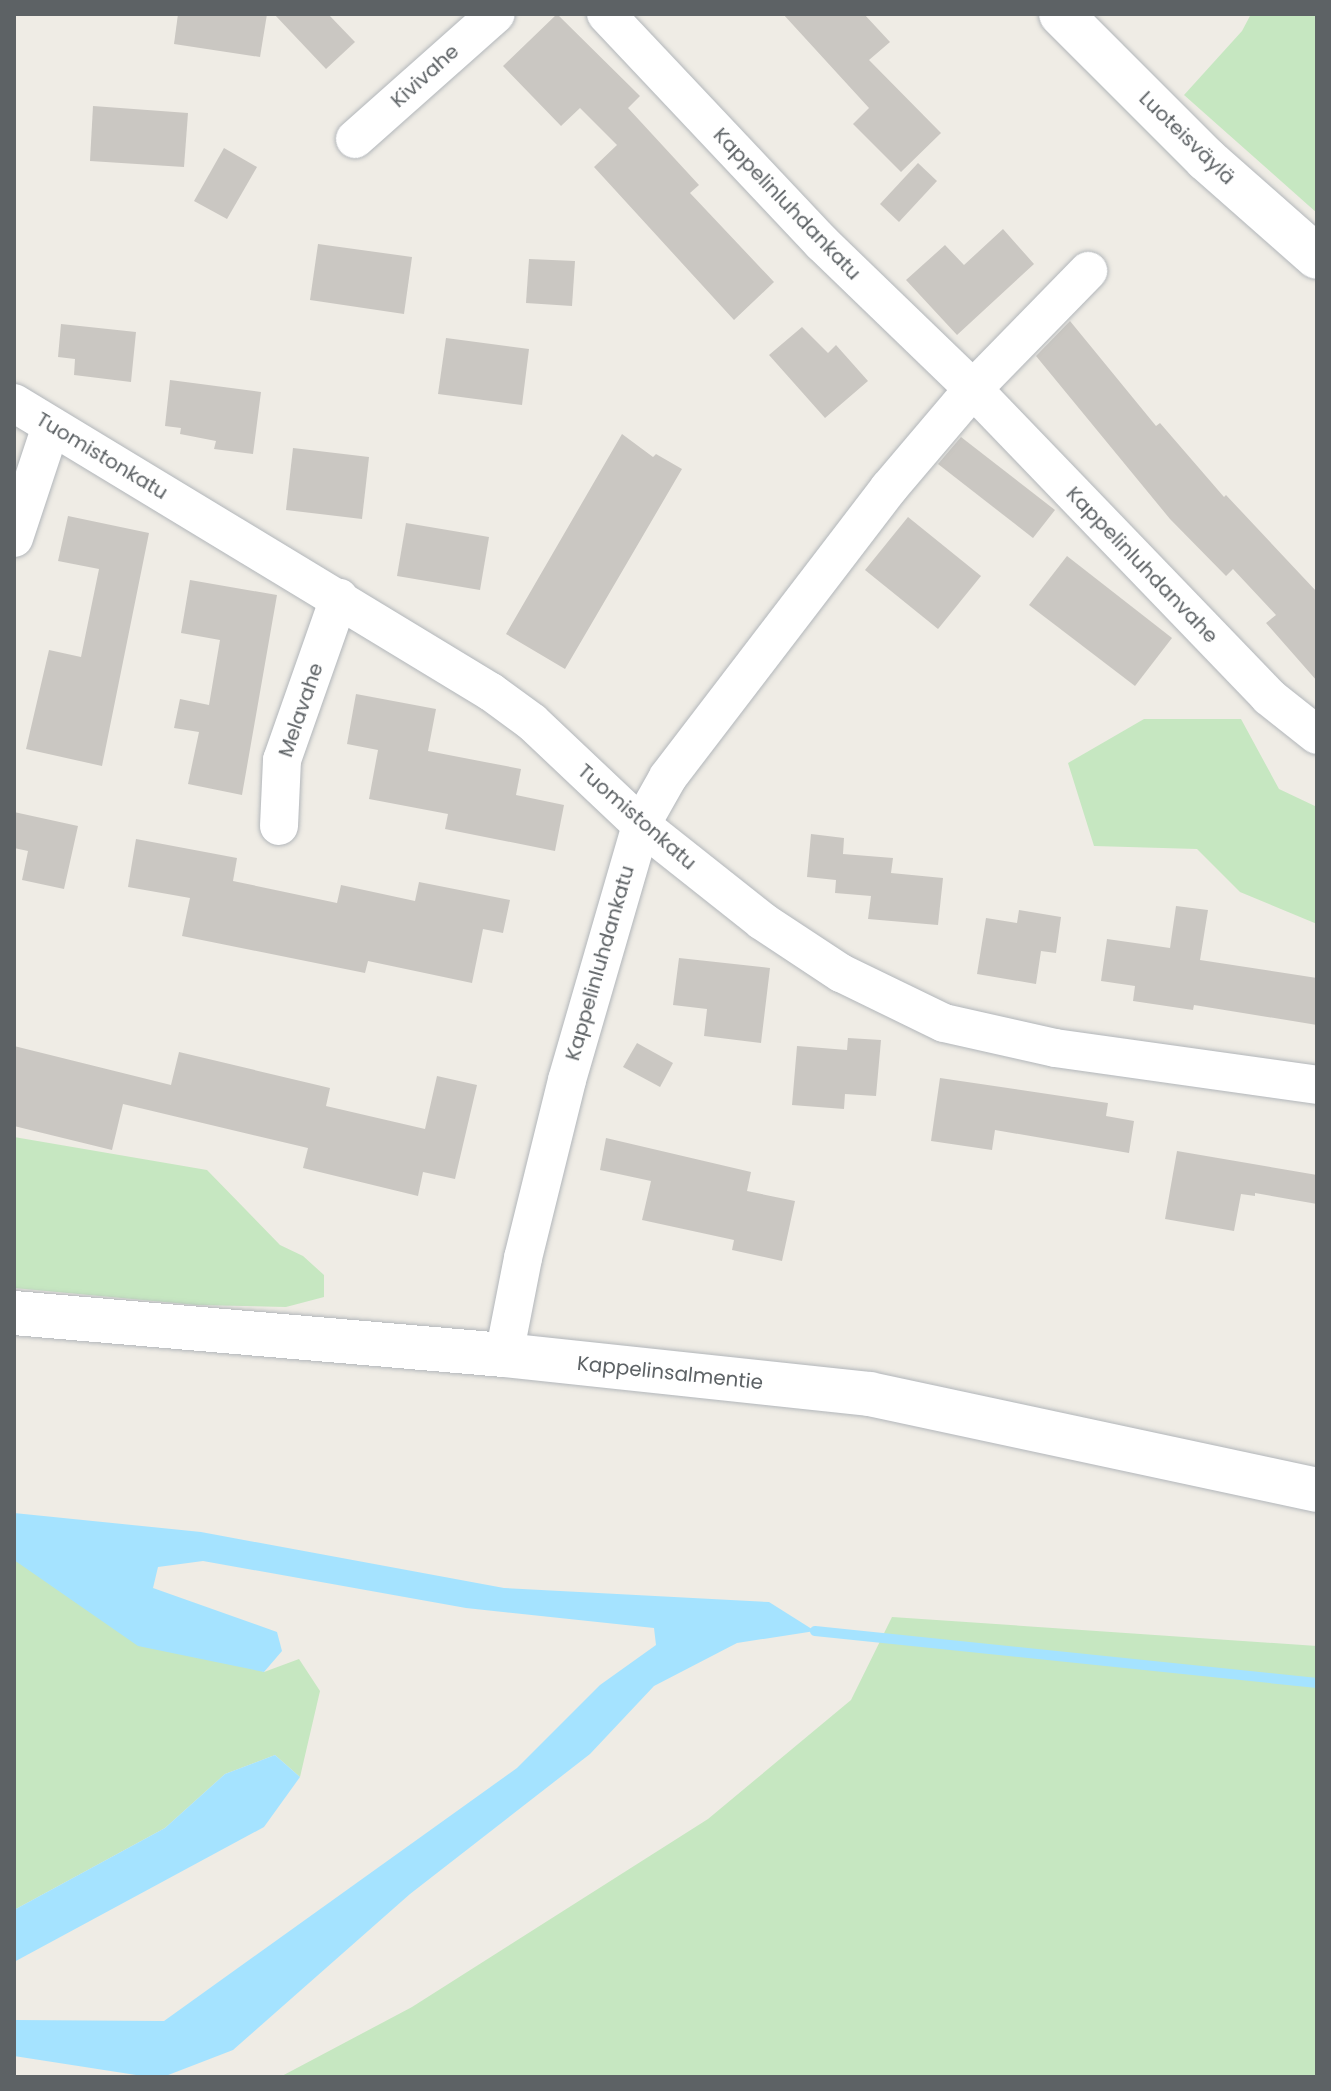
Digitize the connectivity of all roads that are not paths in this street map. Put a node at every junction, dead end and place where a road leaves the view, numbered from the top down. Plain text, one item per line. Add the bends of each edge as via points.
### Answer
1 (496, 14) edge
2 (606, 14) edge
3 (1061, 14) edge
4 (355, 139) dead end
5 (1317, 257) edge
6 (1088, 271) dead end
7 (973, 389) junction
8 (14, 403) edge
9 (51, 426) junction
10 (14, 538) edge
11 (339, 598) junction
12 (1317, 735) edge
13 (641, 825) junction
14 (279, 826) dead end
15 (1317, 1085) edge
16 (14, 1313) edge
17 (504, 1355) junction
18 (1317, 1490) edge

1 - 4 street, Kivivahe
2 - 7 street, Kappelinluhdankatu via 822,243
3 - 5 street, Luoteisväylä via 1206,159
6 - 7 street, Kappelinluhdankatu
7 - 12 street, Kappelinluhdanvahe via 1269,697
7 - 13 street, Kappelinluhdankatu via 889,488 677,765
8 - 9 street, Tuomistonkatu
9 - 10 street
9 - 11 street, Tuomistonkatu
11 - 13 street, Tuomistonkatu via 532,722
11 - 14 street, Melavahe via 282,760
13 - 15 street, Tuomistonkatu via 762,921 841,973 944,1023 1055,1048
13 - 17 street, Kappelinluhdankatu via 567,1080
16 - 17 street, Kappelinsalmentie
17 - 18 street, Kappelinsalmentie via 870,1394

